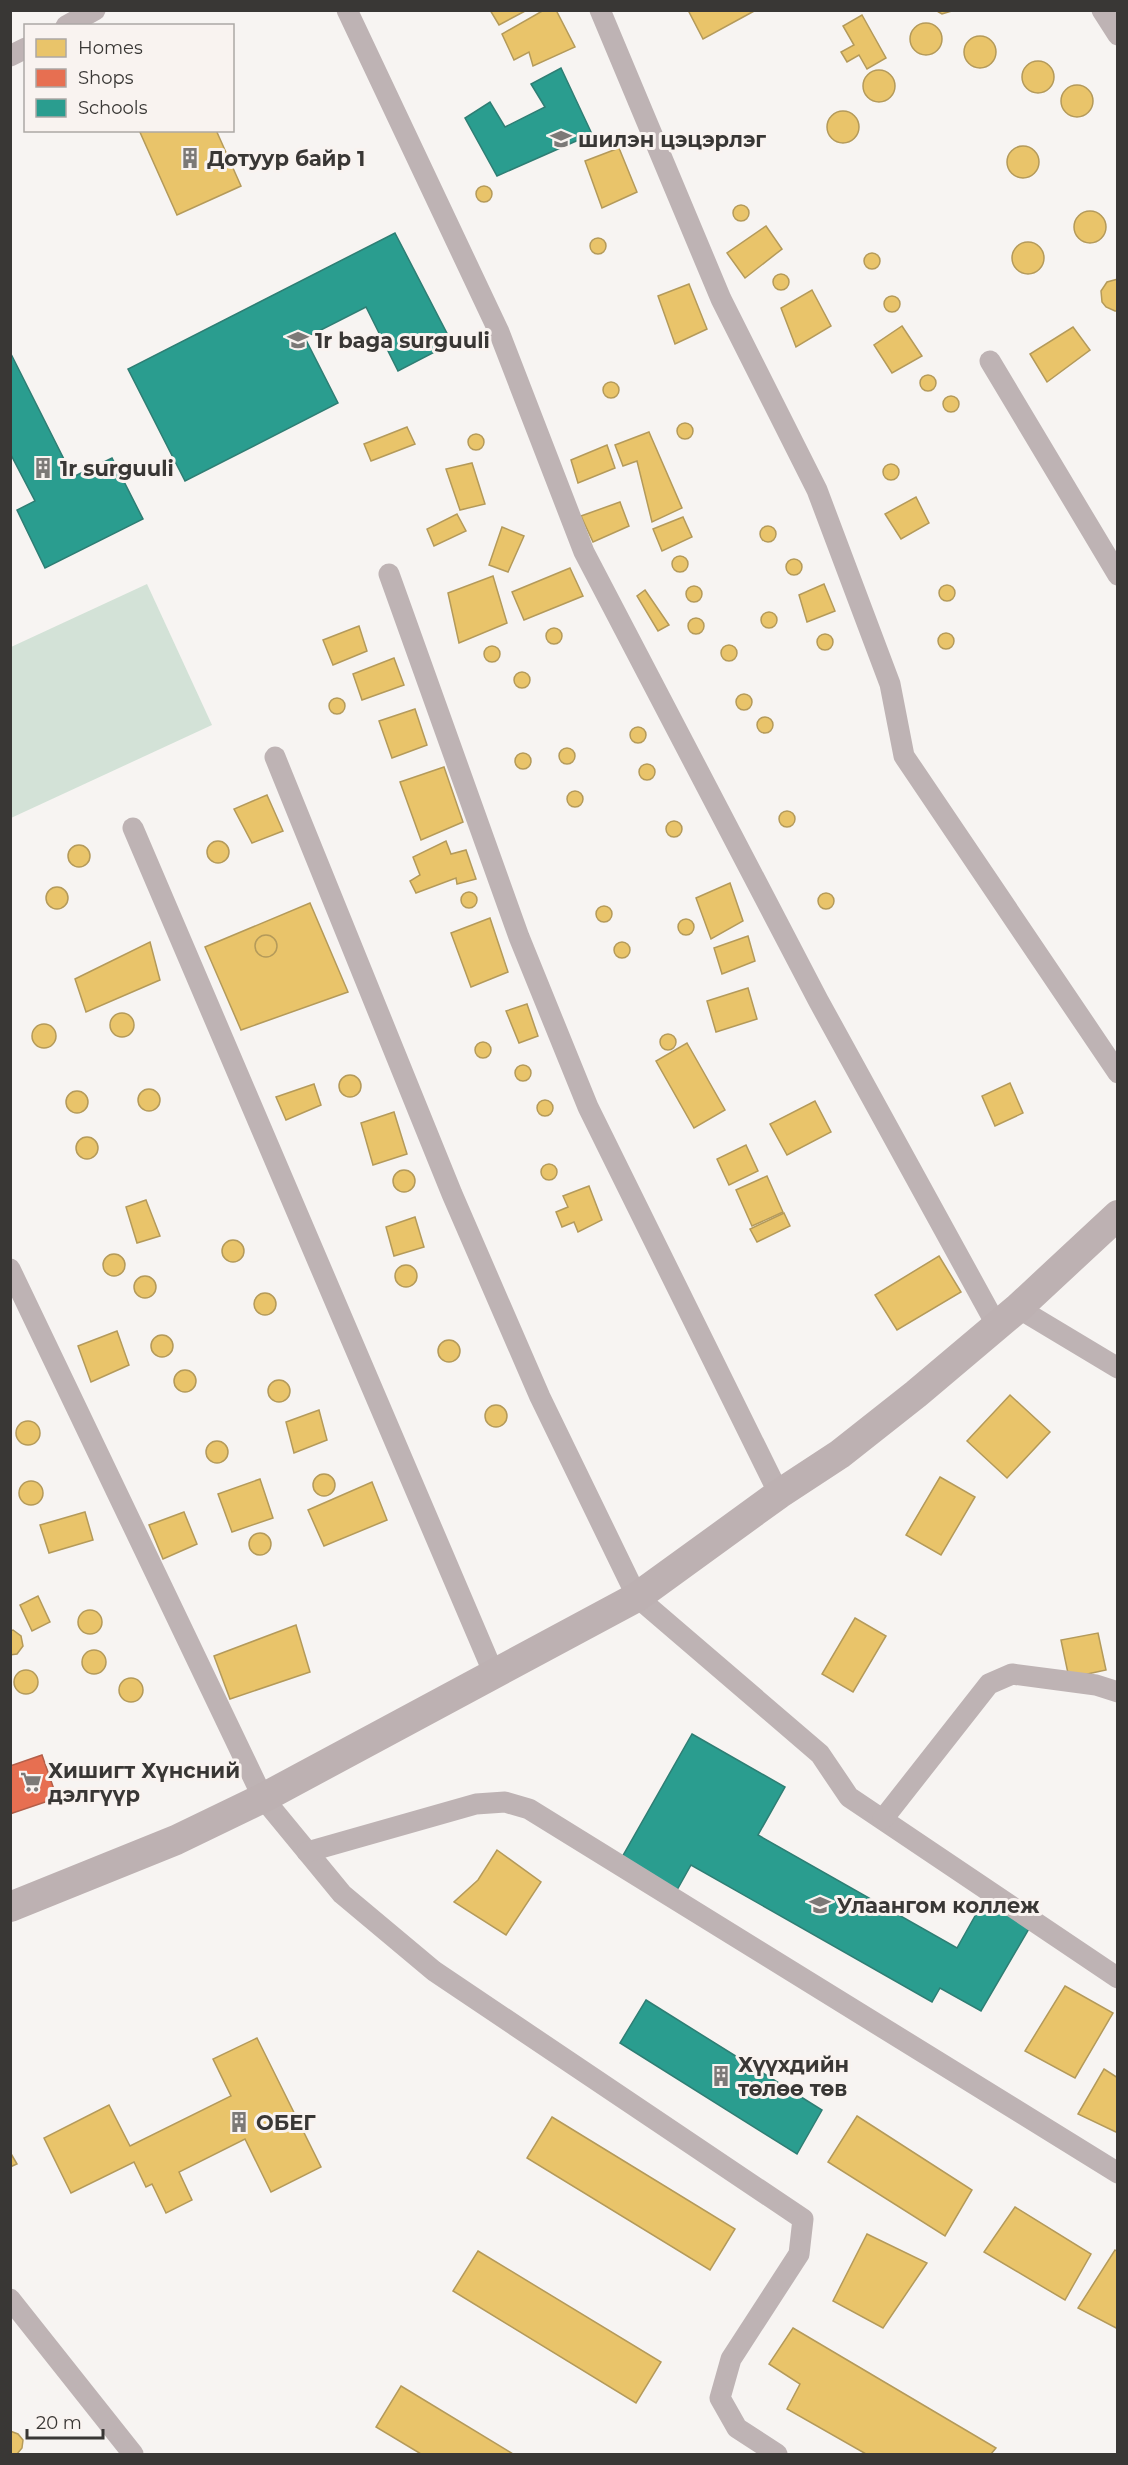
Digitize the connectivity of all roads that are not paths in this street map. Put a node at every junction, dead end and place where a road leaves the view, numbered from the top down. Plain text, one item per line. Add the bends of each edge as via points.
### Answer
1 (95, 10) edge
2 (347, 10) edge
3 (600, 10) edge
4 (1102, 10) edge
5 (65, 20) edge
6 (1118, 35) edge
7 (24, 49) edge
8 (10, 56) edge
9 (990, 361) dead end
10 (389, 574) dead end
11 (1118, 576) edge
12 (275, 757) dead end
13 (133, 828) dead end
14 (1118, 1073) edge
15 (1118, 1215) edge
16 (10, 1269) edge
17 (1008, 1317) junction
18 (1118, 1368) edge
19 (779, 1494) junction
20 (637, 1597) junction
21 (494, 1674) junction
22 (1118, 1692) edge
23 (263, 1798) junction
24 (883, 1819) junction
25 (307, 1852) junction
26 (10, 1907) edge
27 (1118, 1978) edge
28 (1118, 2173) edge
29 (10, 2299) edge
30 (133, 2454) edge
31 (777, 2454) edge

1 - 5 street
2 - 17 street via 499,332 584,552 818,1000
3 - 14 street via 721,299 818,490 890,684 904,756
4 - 6 street
7 - 8 street
9 - 11 street
10 - 19 street via 519,937 588,1107
12 - 20 street via 452,1194 540,1397
13 - 21 street
15 - 17 street
16 - 23 street
17 - 18 street
17 - 19 street via 840,1454
19 - 20 street
20 - 21 street
20 - 24 street via 820,1754 849,1797
21 - 23 street
22 - 24 street via 1096,1685 1012,1674 989,1684
23 - 25 street
23 - 26 street via 176,1840
24 - 27 street
25 - 28 street via 476,1804 505,1802 528,1809
25 - 31 street via 342,1894 434,1971 803,2219 799,2254 731,2359 720,2398 737,2428
29 - 30 street

